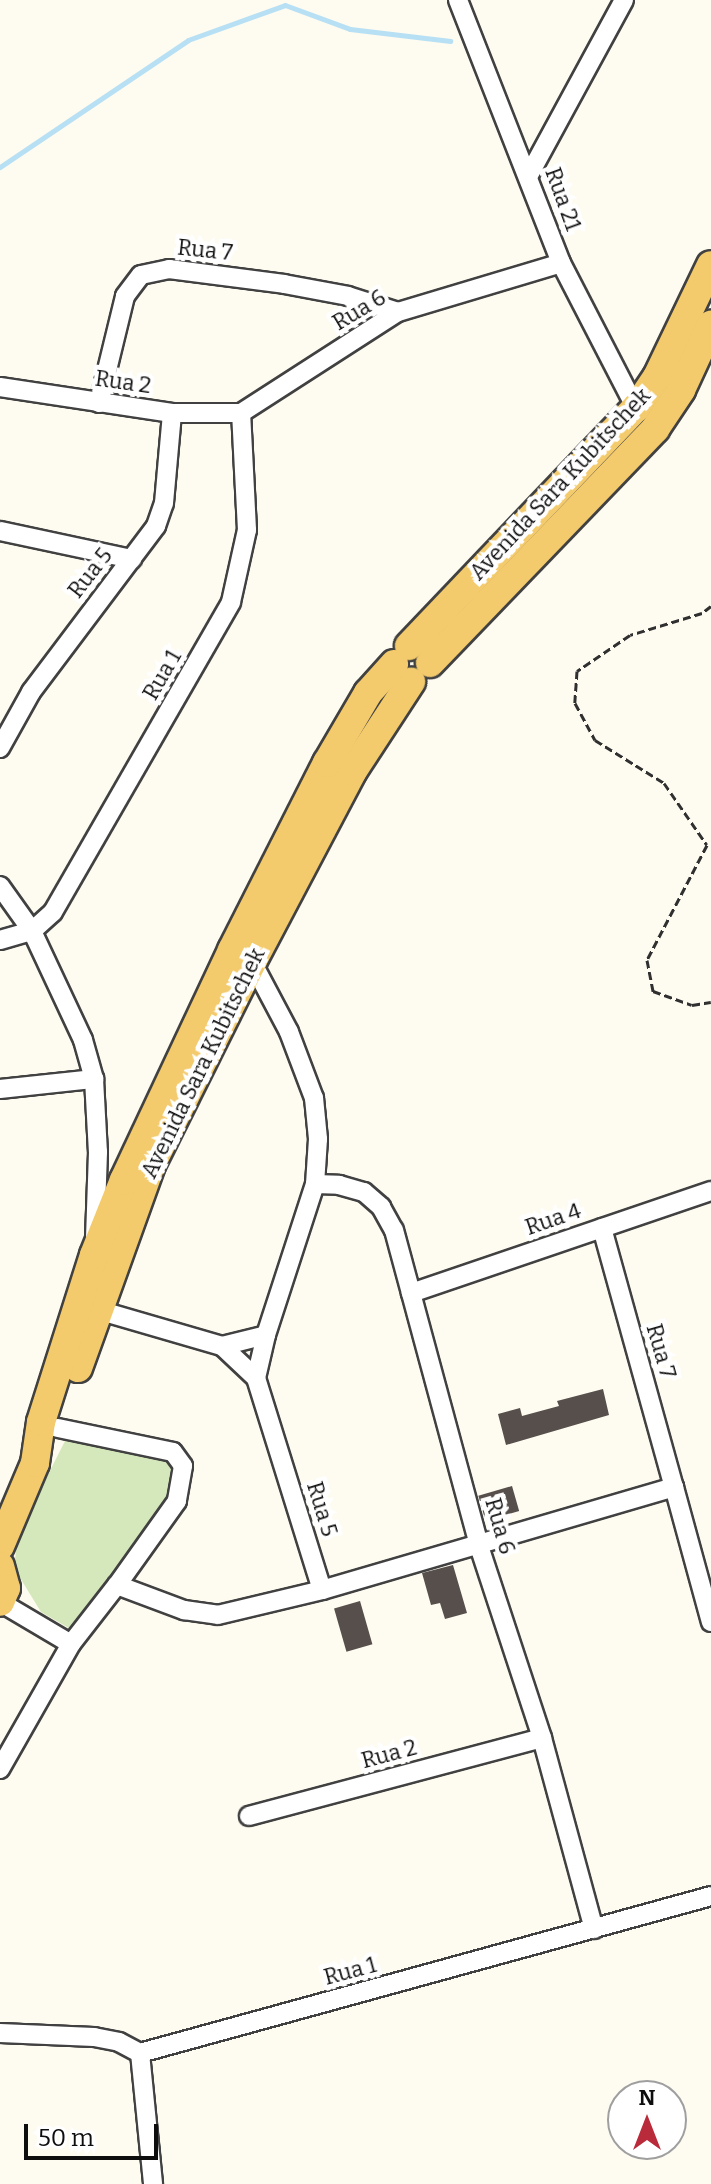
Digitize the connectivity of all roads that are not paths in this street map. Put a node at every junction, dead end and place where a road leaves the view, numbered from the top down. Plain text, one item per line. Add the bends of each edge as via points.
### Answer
1 (458, 0) edge
2 (624, 0) edge
3 (529, 175) junction
4 (561, 263) junction
5 (711, 265) edge
6 (398, 312) junction
7 (711, 325) edge
8 (0, 387) edge
9 (99, 403) junction
10 (636, 408) junction
11 (172, 413) junction
12 (241, 413) junction
13 (0, 531) edge
14 (132, 559) junction
15 (411, 664) junction
16 (0, 748) edge
17 (0, 886) edge
18 (32, 931) junction
19 (0, 940) edge
20 (252, 962) junction
21 (94, 1079) junction
22 (0, 1089) edge
23 (315, 1184) junction
24 (711, 1191) edge
25 (602, 1228) junction
26 (94, 1255) junction
27 (411, 1293) junction
28 (88, 1307) junction
29 (266, 1335) junction
30 (222, 1346) junction
31 (256, 1378) junction
32 (58, 1428) junction
33 (35, 1463) junction
34 (674, 1487) junction
35 (0, 1546) edge
36 (479, 1546) junction
37 (0, 1566) edge
38 (117, 1585) junction
39 (322, 1590) junction
40 (0, 1602) edge
41 (711, 1622) edge
42 (71, 1644) junction
43 (542, 1738) junction
44 (0, 1769) edge
45 (249, 1816) dead end
46 (711, 1896) edge
47 (594, 1929) junction
48 (0, 2033) edge
49 (140, 2053) junction
50 (153, 2184) edge

1 - 3 street, Rua 21
2 - 3 street
3 - 4 street, Rua 21
4 - 6 street, Rua 6
4 - 10 street, Rua 21
5 - 10 main road, Avenida Sara Kubitschek via 657,377
6 - 9 street, Rua 7 via 284,284 169,269 141,275 125,296
6 - 12 street, Rua 6
7 - 15 main road, Avenida Sara Kubitschek via 681,390 655,429
8 - 9 street, Rua 2
9 - 11 street, Rua 2
10 - 15 main road, Avenida Sara Kubitschek
11 - 12 street, Rua 2
11 - 14 street, Rua 5 via 164,503 156,526
12 - 18 street, Rua 1 via 247,530 231,602 53,912
13 - 14 street
14 - 16 street, Rua 5 via 31,692
15 - 20 main road, Avenida Sara Kubitschek
15 - 26 main road, Avenida Sara Kubitschek via 368,693 306,803 124,1180
17 - 18 street
18 - 19 street
18 - 21 street via 83,1040
20 - 23 street via 294,1043 314,1098
20 - 28 main road, Avenida Sara Kubitschek via 151,1165
21 - 22 street
21 - 26 street
23 - 27 street, Rua 6 via 364,1192 381,1207 394,1230
23 - 29 street
24 - 25 street, Rua 4
25 - 27 street, Rua 4
25 - 34 street, Rua 7
26 - 28 main road, Avenida Sara Kubitschek
27 - 36 street, Rua 6
28 - 30 street
28 - 32 main road, Avenida Sara Kubitschek
28 - 33 main road via 41,1422
29 - 30 street
29 - 31 street
30 - 31 street
31 - 39 street, Rua 5
32 - 33 main road, Avenida Sara Kubitschek
32 - 38 street via 173,1452 183,1466 177,1501
33 - 35 main road
34 - 36 street
34 - 41 street
36 - 39 street
36 - 43 street, Rua 6
37 - 40 main road via 6,1588
38 - 39 street via 184,1610 218,1615
38 - 42 street
40 - 42 street
42 - 44 street
43 - 45 street, Rua 2
43 - 47 street, Rua 6
46 - 47 street, Rua 1
47 - 49 street, Rua 1
48 - 49 street via 94,2037
49 - 50 street

